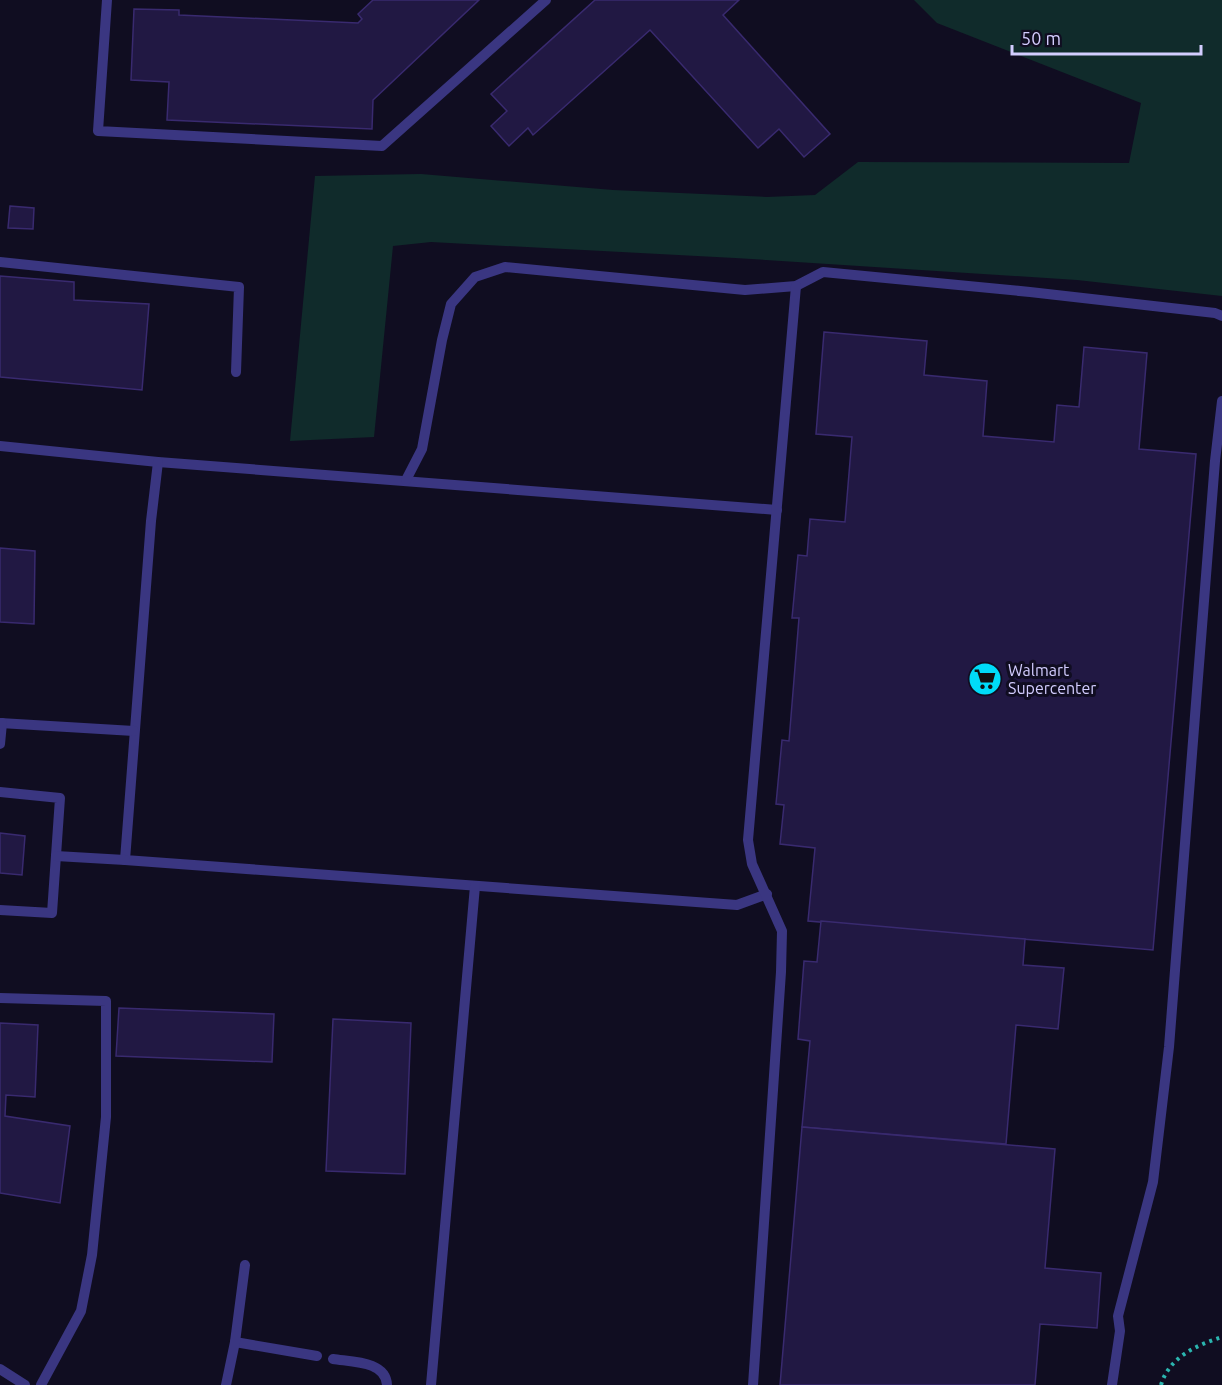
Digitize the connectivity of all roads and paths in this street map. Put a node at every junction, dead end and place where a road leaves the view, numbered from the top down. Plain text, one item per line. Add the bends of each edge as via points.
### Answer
1 (107, 0) edge
2 (546, 0) edge
3 (0, 262) edge
4 (796, 286) junction
5 (1222, 316) edge
6 (236, 372) dead end
7 (1222, 401) edge
8 (0, 446) edge
9 (158, 462) junction
10 (406, 480) junction
11 (777, 510) junction
12 (1, 723) edge
13 (134, 731) junction
14 (0, 744) edge
15 (0, 792) edge
16 (56, 856) junction
17 (125, 860) junction
18 (475, 886) junction
19 (767, 894) junction
20 (0, 910) edge
21 (0, 998) edge
22 (246, 1265) dead end
23 (1222, 1337) edge
24 (235, 1342) junction
25 (316, 1356) dead end
26 (333, 1359) dead end
27 (0, 1369) edge
28 (229, 1384) edge
29 (25, 1385) edge
30 (41, 1385) edge
31 (387, 1385) edge
32 (431, 1385) edge
33 (753, 1385) edge
34 (1112, 1385) edge
35 (1161, 1385) edge

1 - 2 lane via 98,131 382,146
3 - 6 lane via 239,287
4 - 5 lane via 823,272
4 - 10 lane via 745,290 505,267 475,277 451,304 422,449
4 - 11 lane
7 - 34 lane via 1169,1047 1153,1182 1118,1316 1120,1331
8 - 9 lane
9 - 10 lane
9 - 13 lane
10 - 11 lane
11 - 19 lane via 748,840 752,864
12 - 13 lane
12 - 14 lane
13 - 17 lane
15 - 16 lane via 60,798
16 - 17 lane
16 - 20 lane via 52,914
17 - 18 lane
18 - 19 lane via 737,905
18 - 32 lane
19 - 33 lane via 782,932 781,972
21 - 30 lane via 106,1001 106,1117 92,1254 81,1311
22 - 24 lane
23 - 35 path via 1198,1345 1180,1357
24 - 25 lane
24 - 28 lane
26 - 31 lane via 382,1370
27 - 29 lane

